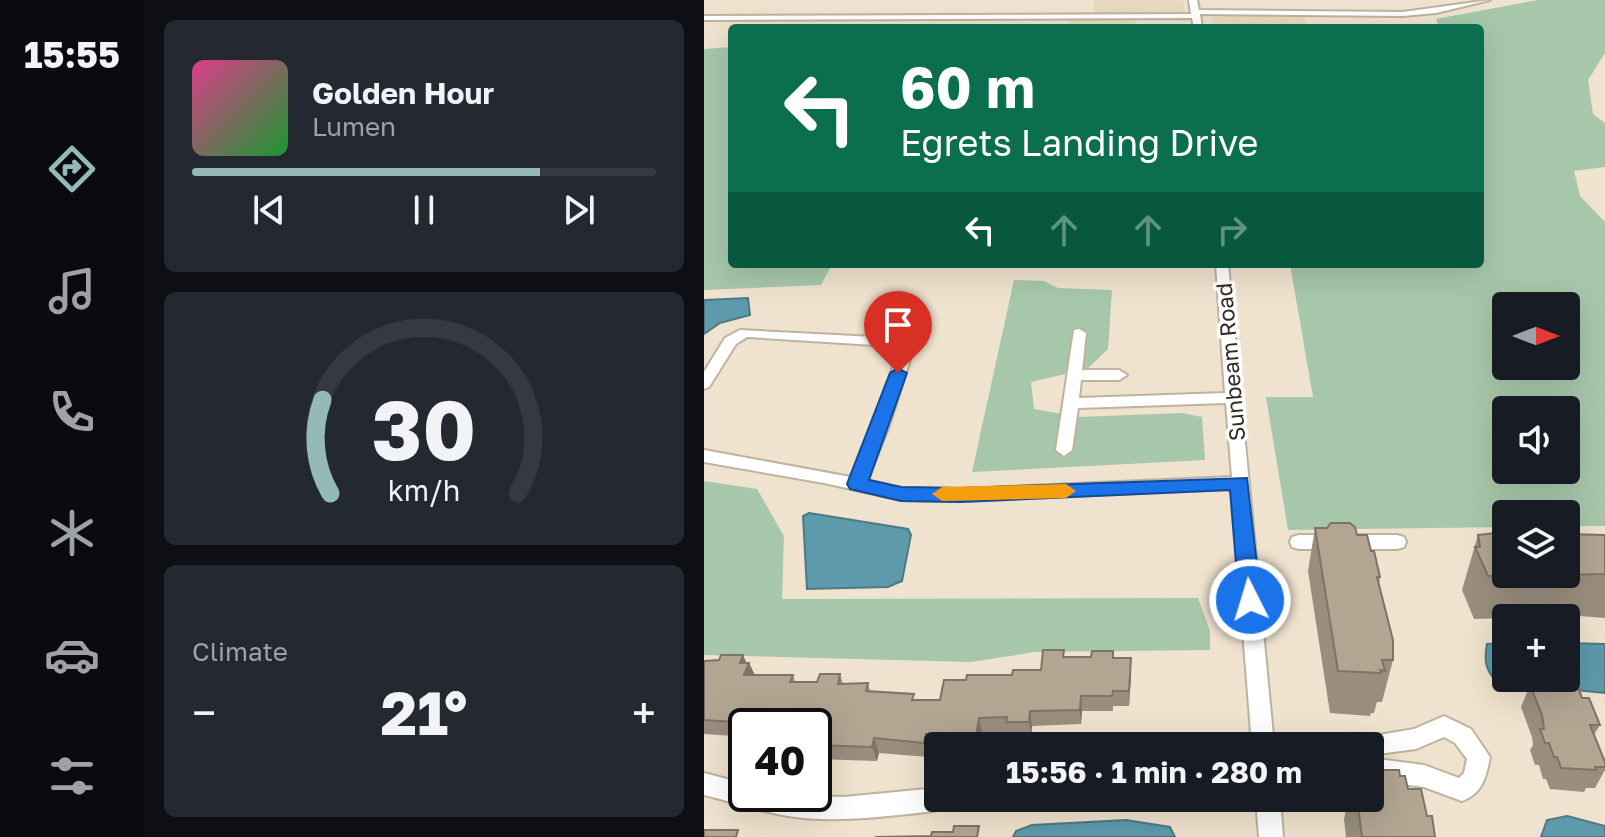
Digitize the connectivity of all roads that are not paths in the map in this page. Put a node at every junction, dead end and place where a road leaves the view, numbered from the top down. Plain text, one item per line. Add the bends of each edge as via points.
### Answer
1 (1193, 0) edge
2 (1486, 0) edge
3 (1339, 1) edge
4 (1099, 5) dead end
5 (1196, 14) junction
6 (1383, 15) junction
7 (1098, 16) junction
8 (1114, 16) junction
9 (707, 18) edge
10 (1345, 19) junction
11 (1113, 24) edge
12 (1197, 24) edge
13 (1370, 24) edge
14 (1388, 24) edge
15 (1222, 268) edge
16 (1079, 333) dead end
17 (1074, 375) junction
18 (1119, 375) dead end
19 (704, 384) edge
20 (1233, 398) junction
21 (1071, 403) junction
22 (1064, 450) dead end
23 (704, 456) edge
24 (1240, 483) junction
25 (857, 484) junction
26 (1299, 542) dead end
27 (1397, 542) dead end
28 (1262, 732) edge
29 (1384, 744) edge
30 (1384, 770) edge
31 (704, 784) edge
32 (924, 801) edge
33 (1269, 812) edge
34 (1271, 837) edge

1 - 5 street
2 - 6 street
3 - 10 street
4 - 7 street
5 - 8 street
5 - 10 street
5 - 12 street
6 - 10 street
6 - 14 street
7 - 8 street
7 - 9 street
8 - 11 street
10 - 13 street
15 - 20 street, Sunbeam Road
16 - 17 street
17 - 18 street
17 - 21 street
19 - 25 street via 730,341 745,333 903,338 907,347
20 - 21 street
20 - 24 street, Sunbeam Road
21 - 22 street
23 - 25 street
24 - 25 street via 961,495 901,494
24 - 28 street, Sunbeam Road
26 - 27 street
29 - 30 street via 1416,739 1444,726 1463,736 1479,757 1474,779 1462,790 1424,776
31 - 32 street via 782,804 833,808
33 - 34 street

